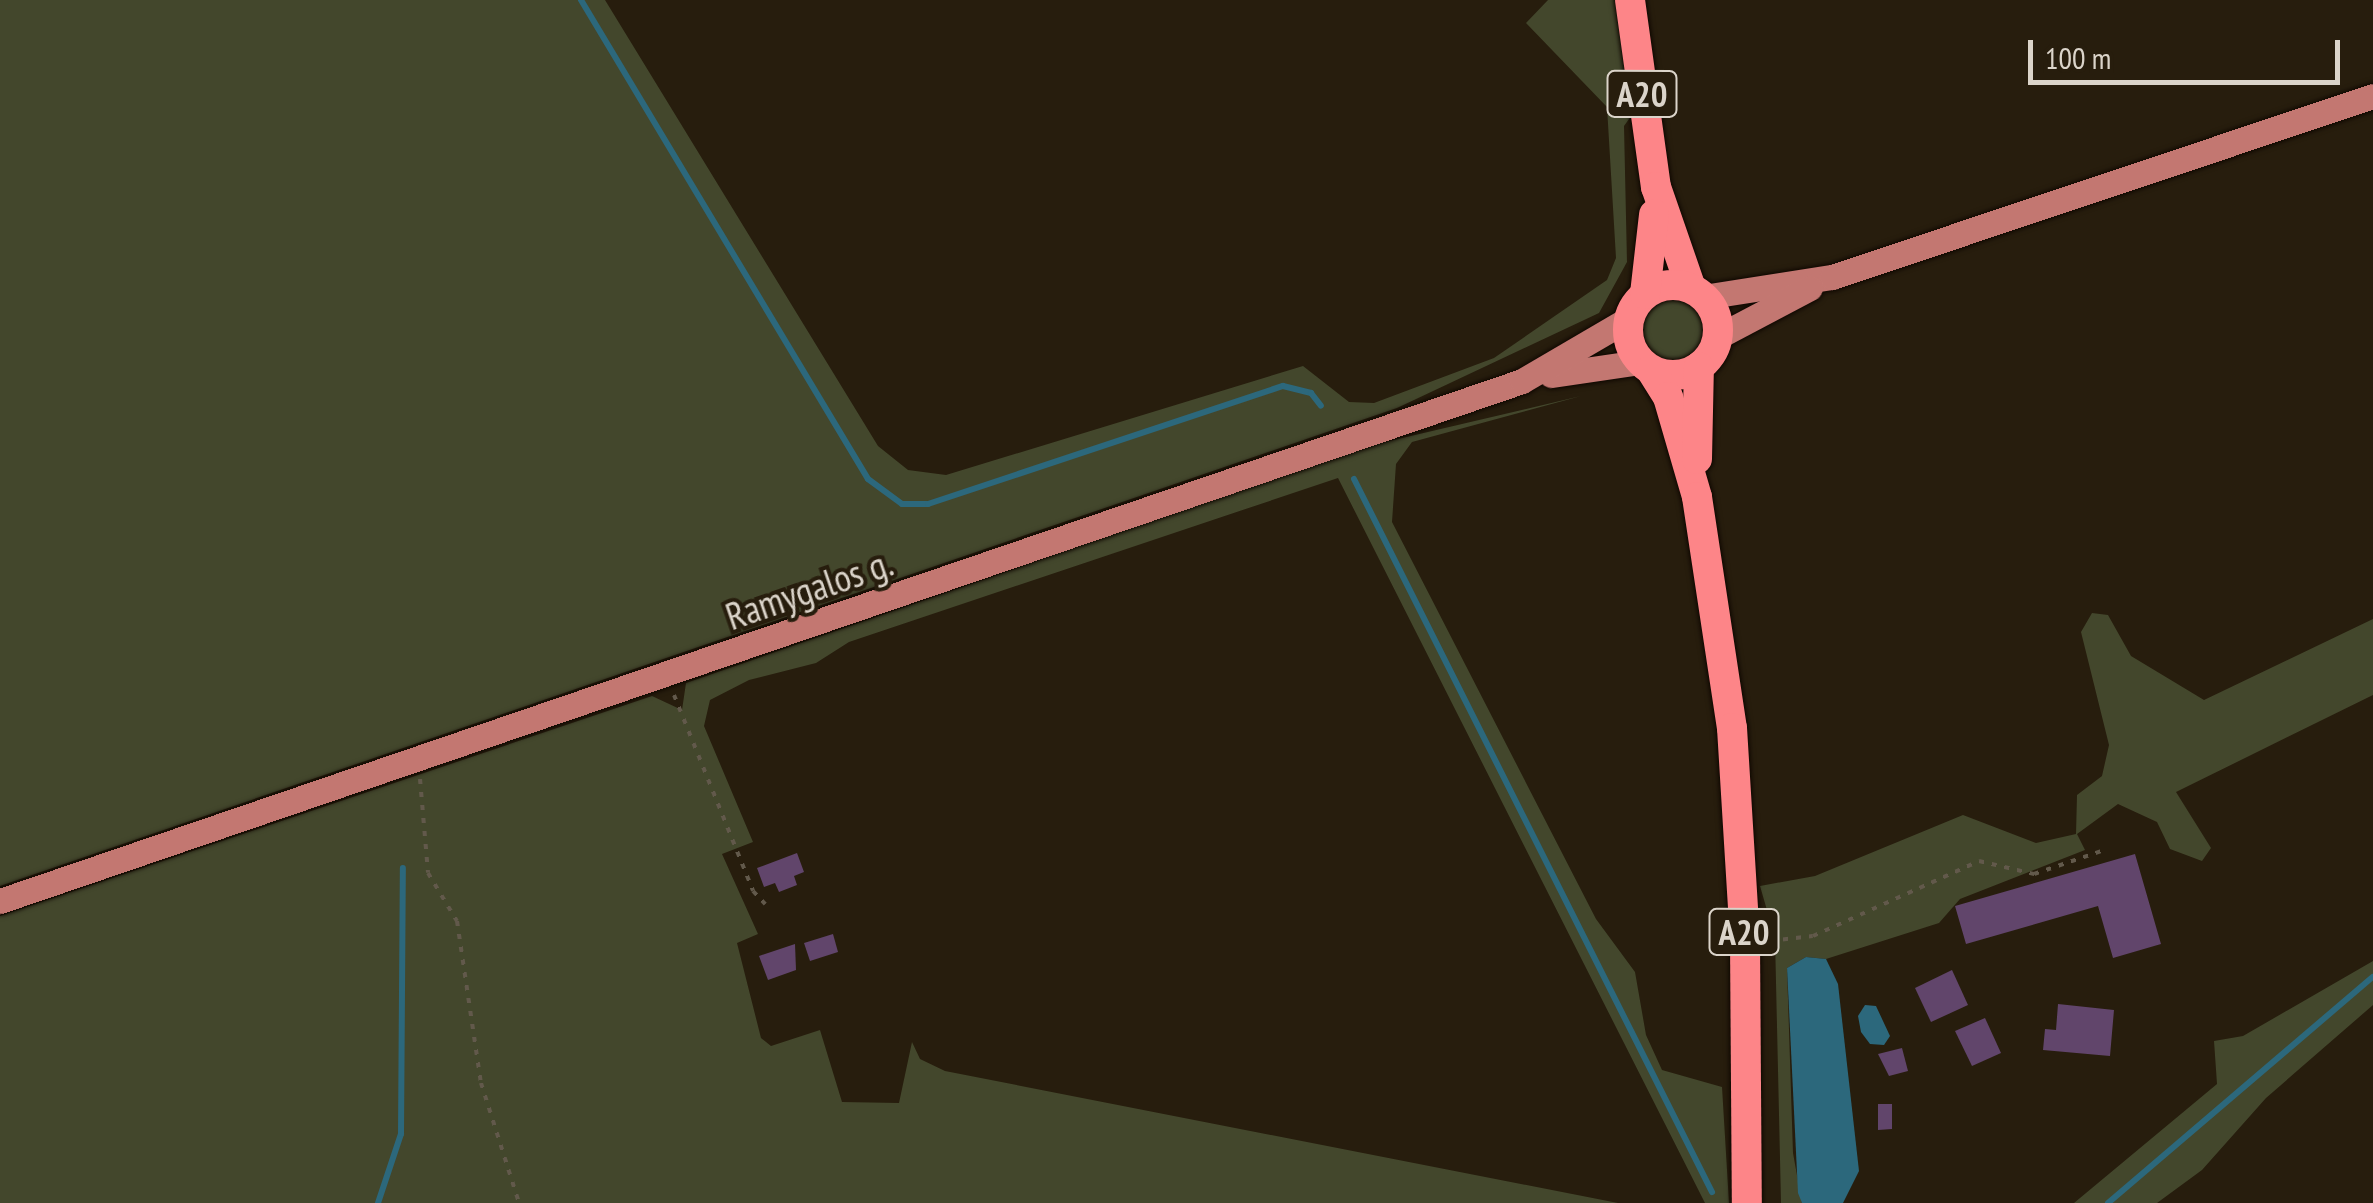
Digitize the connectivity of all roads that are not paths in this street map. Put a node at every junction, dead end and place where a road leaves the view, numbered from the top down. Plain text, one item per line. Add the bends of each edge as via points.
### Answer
1 (1630, 0) edge
2 (2373, 96) edge
3 (1656, 188) junction
4 (1832, 276) junction
5 (1697, 292) junction
6 (1636, 307) junction
7 (1718, 336) junction
8 (1646, 366) junction
9 (1698, 367) junction
10 (1522, 381) junction
11 (1696, 497) junction
12 (0, 901) edge
13 (1747, 1203) edge

1 - 3 highway, A20
2 - 4 main road
3 - 5 highway, A20
3 - 6 highway, A20
4 - 5 main road
4 - 7 main road
5 - 6 highway via 1667,285
5 - 7 highway, A20 via 1716,315
6 - 8 highway, A20 via 1629,342
6 - 10 main road, Ramygalos g.
7 - 9 highway
8 - 9 highway via 1684,374
8 - 10 main road
8 - 11 highway, A20 via 1668,397
9 - 11 highway, A20
10 - 12 main road, Ramygalos g.
11 - 13 highway, A20 via 1732,728 1745,942

